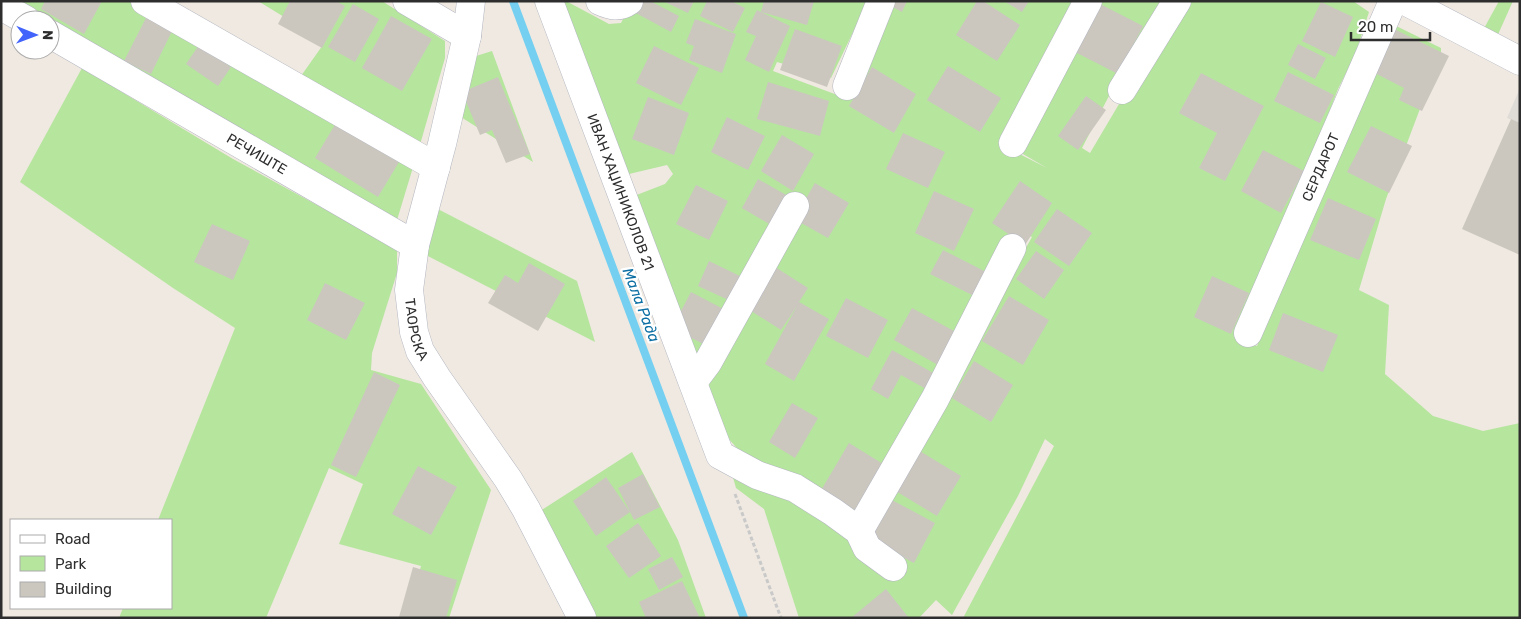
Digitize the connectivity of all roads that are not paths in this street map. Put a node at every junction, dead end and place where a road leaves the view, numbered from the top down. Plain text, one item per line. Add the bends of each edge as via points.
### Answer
1 (145, 1) edge
2 (407, 1) edge
3 (471, 1) edge
4 (549, 1) edge
5 (600, 1) edge
6 (629, 1) edge
7 (881, 1) edge
8 (1088, 1) edge
9 (1177, 1) edge
10 (1393, 1) edge
11 (1405, 1) edge
12 (467, 36) junction
13 (60, 40) edge
14 (1520, 61) edge
15 (848, 86) dead end
16 (1122, 90) dead end
17 (1013, 142) dead end
18 (436, 167) junction
19 (795, 206) dead end
20 (415, 245) junction
21 (1012, 248) dead end
22 (1248, 333) dead end
23 (692, 382) junction
24 (858, 531) junction
25 (893, 567) dead end
26 (582, 618) edge

1 - 18 street
2 - 12 street
3 - 12 street, ТАОРСКА
4 - 23 street, ИВАН ХАЏИНИКОЛОВ 21
5 - 6 street via 612,6 622,6
7 - 15 street
8 - 17 street
9 - 16 street
10 - 22 street, СЕРДАРОТ
11 - 14 street
12 - 18 street, ТАОРСКА
13 - 20 street, РЕЧИШТЕ
18 - 20 street, ТАОРСКА
19 - 23 street via 708,362
20 - 26 street, ТАОРСКА via 410,290 414,332 420,351 508,479
21 - 24 street via 935,398
23 - 24 street, ИВАН ХАЏИНИКОЛОВ 21 via 720,455 757,475 795,488
24 - 25 street via 866,548

